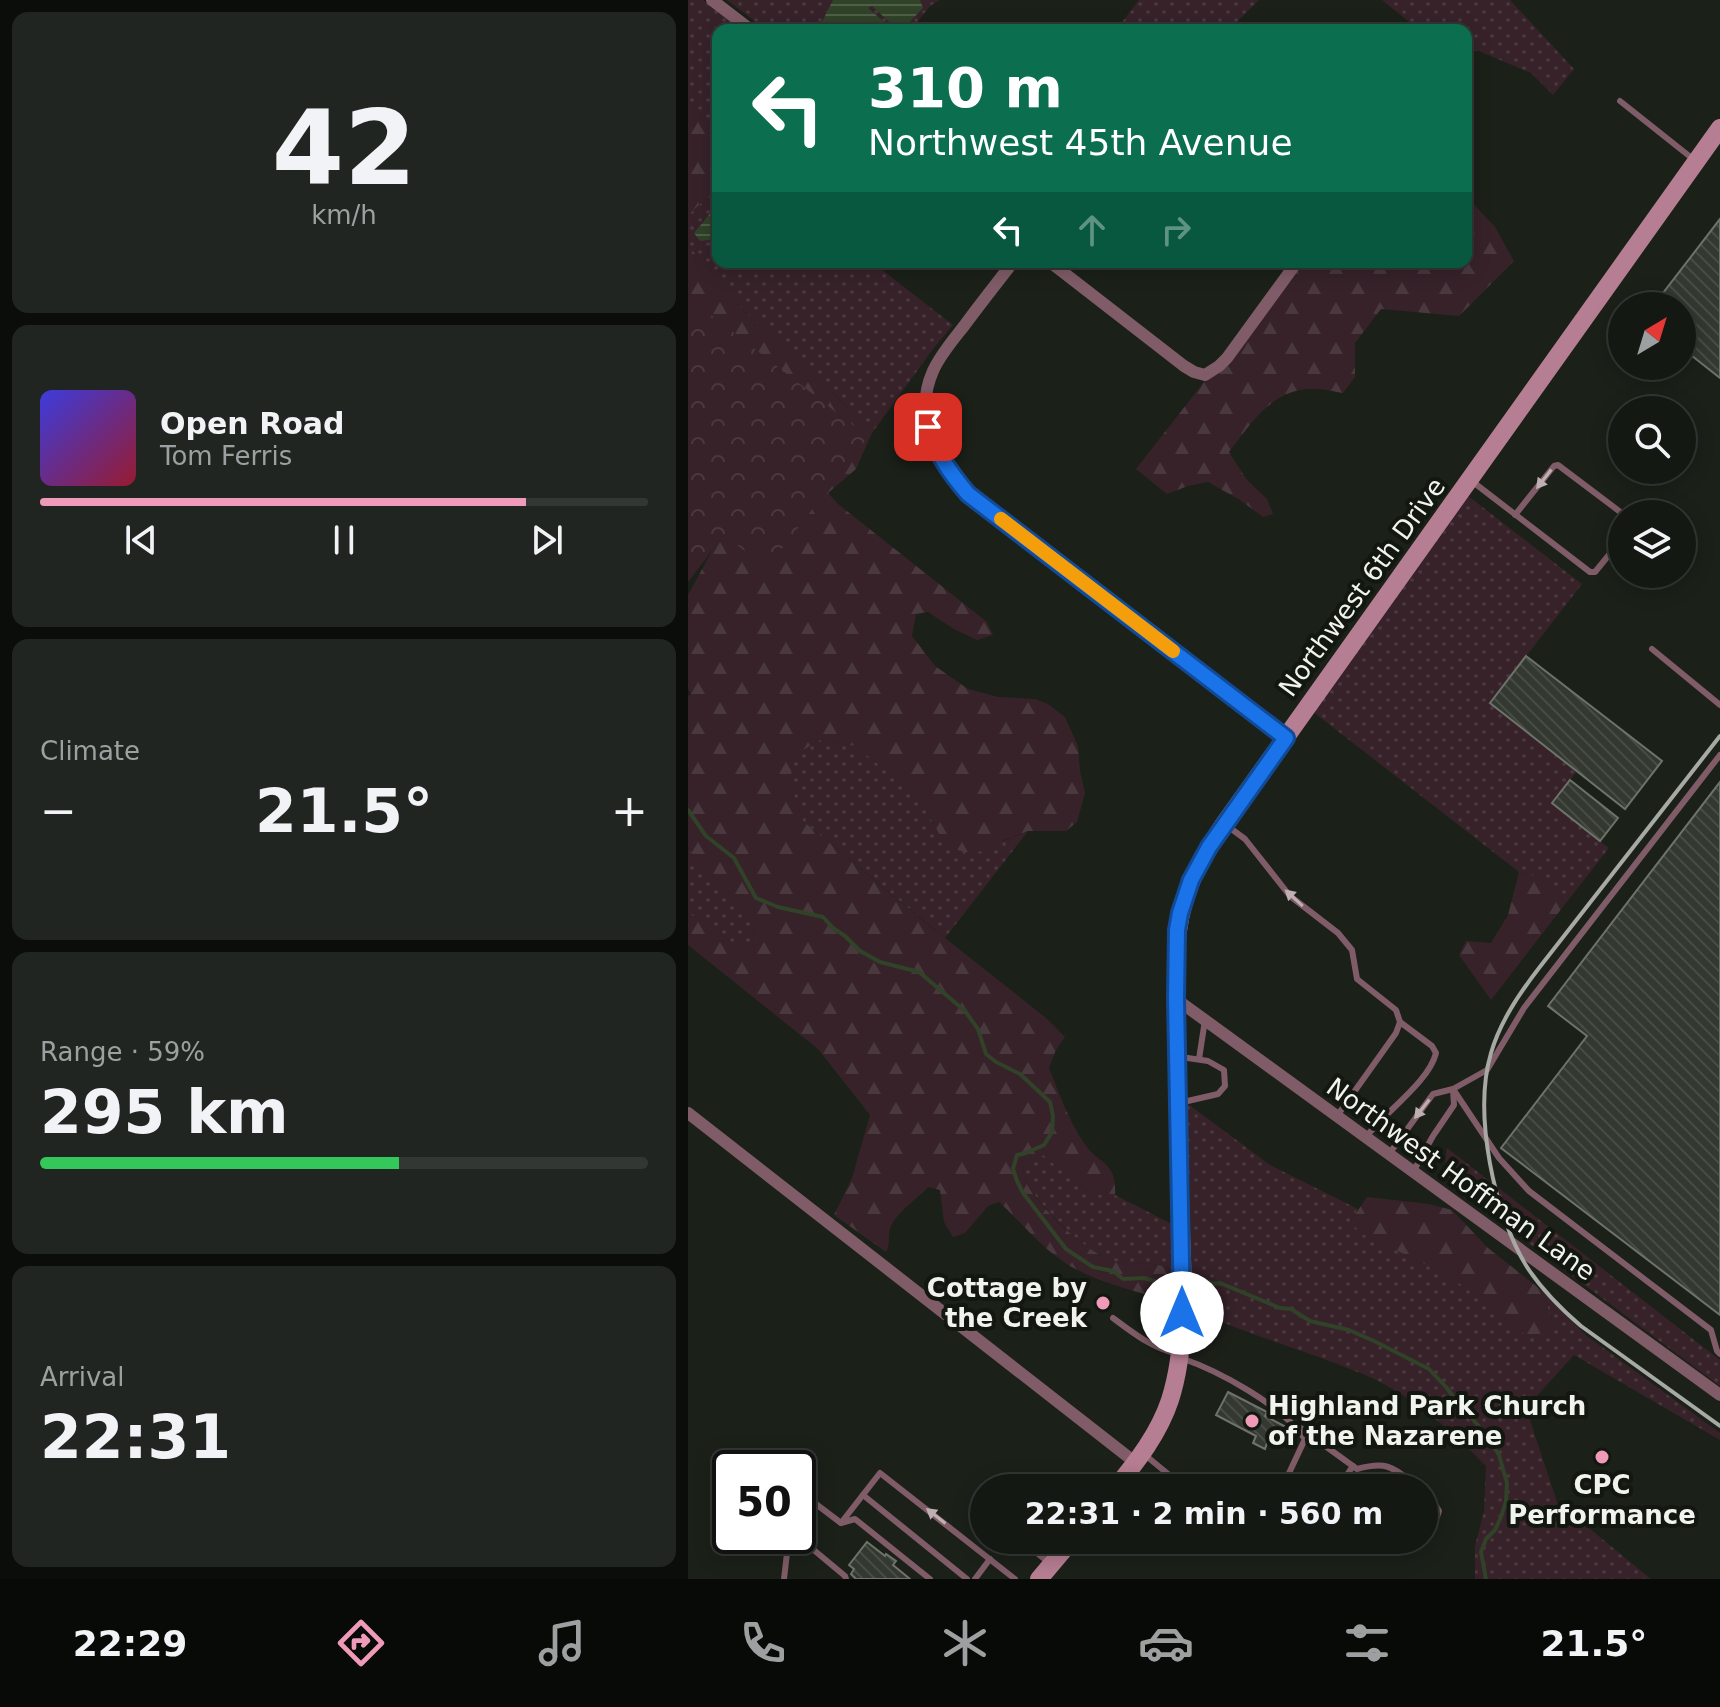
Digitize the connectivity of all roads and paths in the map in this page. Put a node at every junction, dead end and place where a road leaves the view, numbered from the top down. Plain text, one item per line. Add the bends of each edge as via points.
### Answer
1 (712, 0) edge
2 (743, 24) edge
3 (1620, 101) dead end
4 (1720, 128) edge
5 (1696, 162) junction
6 (1008, 268) edge
7 (1058, 268) edge
8 (1293, 268) edge
9 (1470, 480) junction
10 (1608, 503) edge
11 (1515, 515) junction
12 (1608, 556) edge
13 (1652, 649) dead end
14 (1720, 705) edge
15 (1286, 738) junction
16 (1720, 755) edge
17 (1224, 824) junction
18 (1176, 999) junction
19 (1205, 1020) junction
20 (1400, 1022) junction
21 (1177, 1056) junction
22 (1199, 1059) junction
23 (1453, 1089) junction
24 (1178, 1104) junction
25 (688, 1113) edge
26 (1337, 1116) junction
27 (1366, 1137) junction
28 (1389, 1154) junction
29 (1413, 1172) junction
30 (1113, 1318) dead end
31 (1720, 1354) edge
32 (1180, 1356) junction
33 (1720, 1395) edge
34 (1296, 1425) junction
35 (1139, 1458) junction
36 (1353, 1466) junction
37 (1126, 1474) edge
38 (1164, 1474) edge
39 (1288, 1474) edge
40 (1348, 1474) edge
41 (1399, 1474) edge
42 (863, 1495) junction
43 (816, 1504) edge
44 (841, 1523) junction
45 (816, 1552) edge
46 (787, 1554) edge
47 (1035, 1554) edge
48 (1060, 1554) edge
49 (990, 1559) junction
50 (1045, 1572) edge
51 (784, 1575) edge
52 (846, 1578) edge
53 (793, 1579) edge
54 (930, 1579) edge
55 (967, 1579) edge
56 (975, 1579) edge
57 (1015, 1579) edge

1 - 2 street
3 - 5 lane
4 - 5 main road, Northwest 6th Drive
5 - 9 main road, Northwest 6th Drive
6 - 15 street via 945,350 927,389 928,427 949,471 968,494
7 - 8 street via 1180,363 1205,375 1227,358
9 - 11 lane
9 - 15 main road, Northwest 6th Drive
10 -> 11 lane via 1558,465
11 - 12 lane via 1590,572
13 - 14 lane
15 - 17 main road, Northwest 6th Drive
16 - 23 lane via 1524,1008 1487,1070
17 - 18 main road, Northwest 6th Drive via 1184,898 1177,930
20 -> 17 lane via 1396,1010 1357,979 1352,950 1338,933 1290,896 1245,839
18 - 19 street, Northwest Hoffman Lane
18 - 21 main road, Northwest 6th Drive
19 - 22 lane
19 - 26 street, Northwest Hoffman Lane
20 - 26 lane
20 - 27 lane via 1432,1046 1434,1061
21 - 22 lane
21 - 24 main road, Northwest 6th Drive
22 - 24 lane via 1224,1070 1225,1086 1218,1094
23 -> 28 lane via 1433,1094
23 - 29 lane via 1454,1105
23 - 31 lane via 1499,1158 1529,1191 1711,1330
24 - 32 main road, Northwest 6th Drive
25 - 35 street
26 - 27 street, Northwest Hoffman Lane
27 - 28 street, Northwest Hoffman Lane
28 - 29 street, Northwest Hoffman Lane
29 - 33 street, Northwest Hoffman Lane
30 - 32 lane
32 - 34 lane via 1213,1370
32 - 35 main road, Northwest 6th Drive via 1166,1410
34 - 36 lane
34 - 39 lane via 1305,1439
35 - 37 main road, Northwest 6th Drive
35 - 38 lane
36 - 40 lane
36 - 41 lane via 1388,1466
42 - 44 lane
49 -> 42 lane via 880,1473
42 - 55 lane
43 - 44 lane
44 - 54 lane via 855,1519
45 - 52 lane
46 - 51 lane
47 - 50 lane
48 - 50 main road
49 - 56 lane
49 - 57 lane
51 - 53 lane

